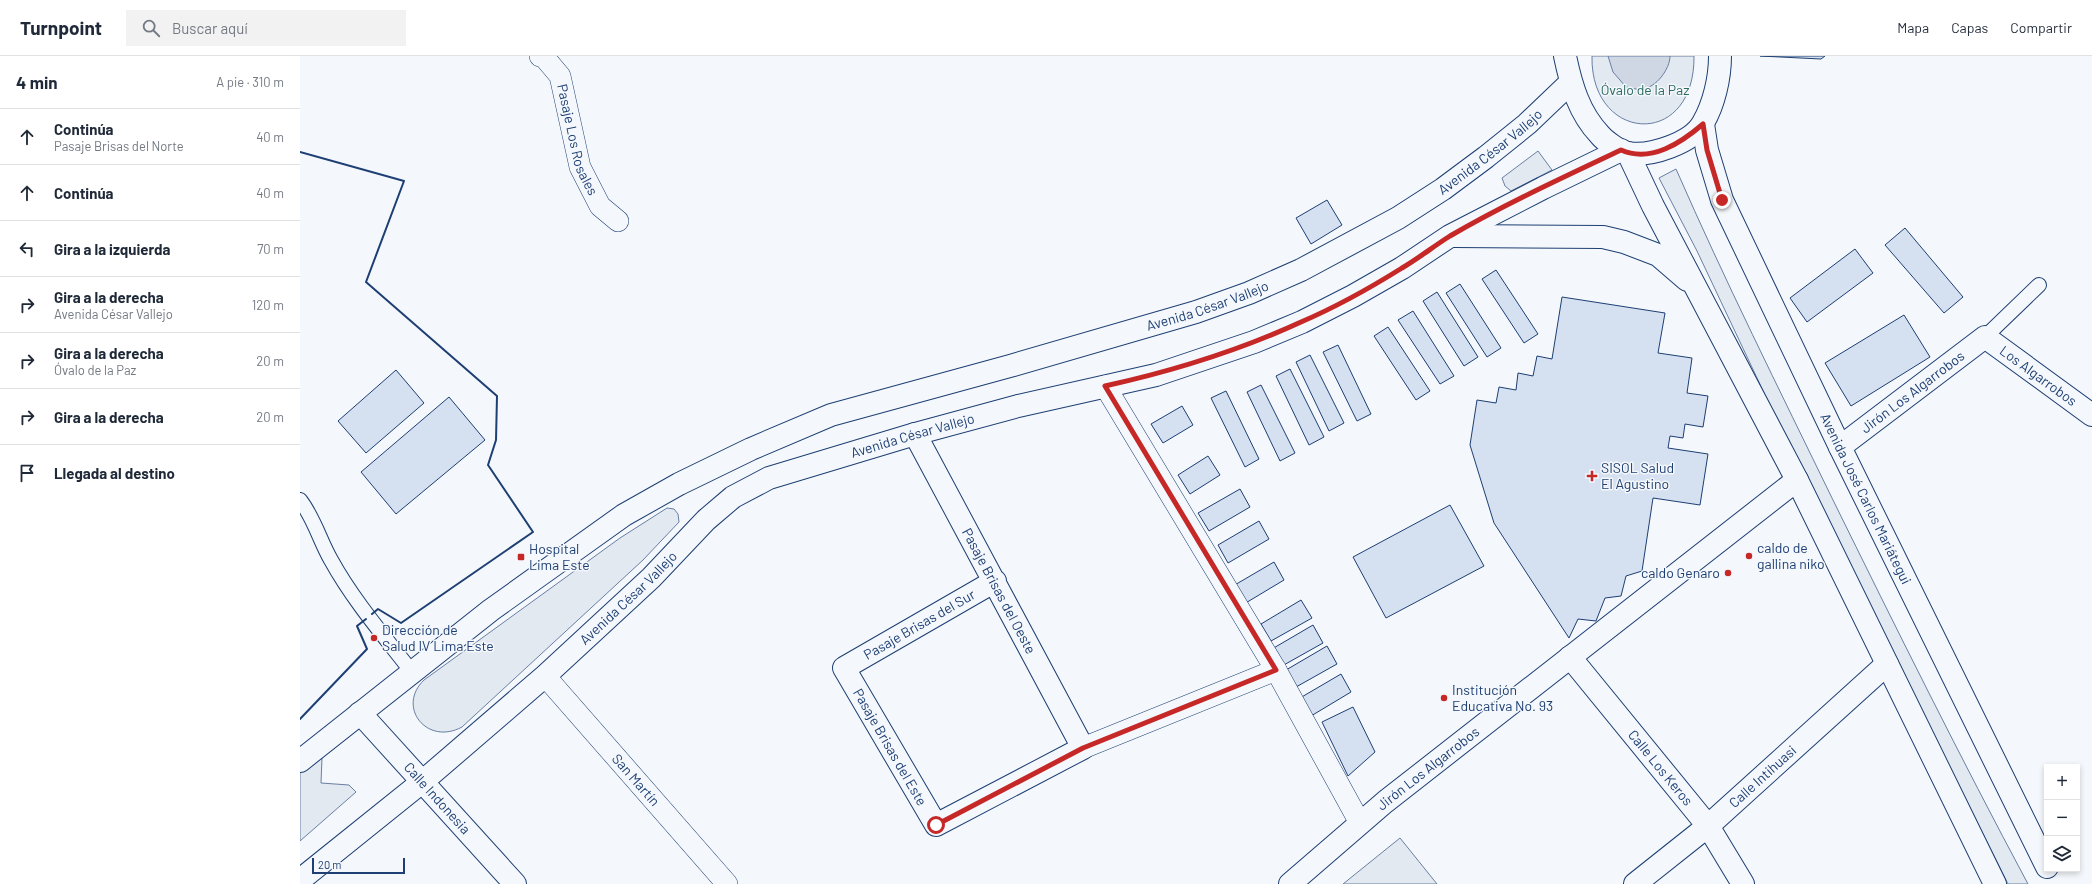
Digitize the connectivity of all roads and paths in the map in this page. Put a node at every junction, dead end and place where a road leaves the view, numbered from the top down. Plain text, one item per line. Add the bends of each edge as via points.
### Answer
1 (540, 56) edge
2 (1565, 56) edge
3 (1720, 56) edge
4 (1570, 83) junction
5 (1703, 124) junction
6 (1624, 152) junction
7 (618, 221) dead end
8 (1450, 236) junction
9 (2039, 285) dead end
10 (1696, 289) junction
11 (1985, 336) junction
12 (1105, 386) junction
13 (2086, 411) edge
14 (2092, 433) edge
15 (915, 434) junction
16 (1840, 447) junction
17 (1796, 480) junction
18 (300, 500) edge
19 (995, 581) junction
20 (1570, 657) junction
21 (1887, 664) junction
22 (844, 668) joint
23 (1276, 670) junction
24 (412, 672) junction
25 (546, 676) junction
26 (360, 713) junction
27 (1083, 748) junction
28 (300, 761) edge
29 (422, 782) junction
30 (1360, 823) junction
31 (1708, 826) junction
32 (2044, 862) edge
33 (2049, 872) edge
34 (300, 880) edge
35 (515, 884) edge
36 (727, 884) edge
37 (1290, 884) edge
38 (1635, 884) edge
39 (1743, 884) edge
40 (1995, 884) edge
41 (2055, 884) edge

1 - 7 street, Pasaje Los Rosales via 544,57 560,76 580,168 600,206
2 - 4 main road
3 - 5 main road via 1714,98
4 - 6 main road via 1583,113 1600,136
4 - 24 main road, Avenida César Vallejo via 1527,124 1443,189 1398,218 1301,270 1249,293 1189,314 831,415 751,449 679,484 624,515 491,610
5 - 6 main road via 1683,141 1656,153
5 - 16 main road, Avenida José Carlos Mariátegui via 1707,150 1722,200
6 - 8 main road, Avenida César Vallejo via 1543,188
6 - 10 main road
8 - 10 main road via 1603,237 1658,255
8 - 12 main road, Avenida César Vallejo via 1384,279 1302,322 1206,359
9 - 11 lane
10 - 17 main road
11 - 13 main road, Los Algarrobos
11 - 16 main road, Jirón Los Algarrobos
12 - 15 main road, Avenida César Vallejo
12 - 23 street
13 - 14 main road
15 - 19 main road, Pasaje Brisas del Oeste
15 - 25 main road, Avenida César Vallejo via 769,478 733,496 706,520 651,578
16 - 32 main road, Avenida José Carlos Mariátegui
17 - 20 main road, Jirón Los Algarrobos
17 - 21 main road
18 - 24 lane via 307,509 331,561 369,617
19 - 22 main road, Pasaje Brisas del Sur
19 - 27 main road, Pasaje Brisas del Oeste
20 - 30 main road, Jirón Los Algarrobos
20 - 31 main road, Calle Los Keros
21 - 31 main road, Calle Intihuasi
21 - 40 main road
22 - 27 main road, Pasaje Brisas del Este via 936,825
23 - 27 street
23 - 30 street
24 - 26 main road, Avenida César Vallejo
25 - 29 main road, Avenida César Vallejo
25 - 36 street, San Martín
26 - 28 main road, Avenida César Vallejo
26 - 29 main road, Calle Indonesia
29 - 34 main road, Avenida César Vallejo
29 - 35 main road, Calle Indonesia
30 - 37 main road, Jirón Los Algarrobos
31 - 38 main road, Calle Intihuasi
31 - 39 main road, Calle Los Keros
33 - 41 main road, Avenida José Carlos Mariátegui

